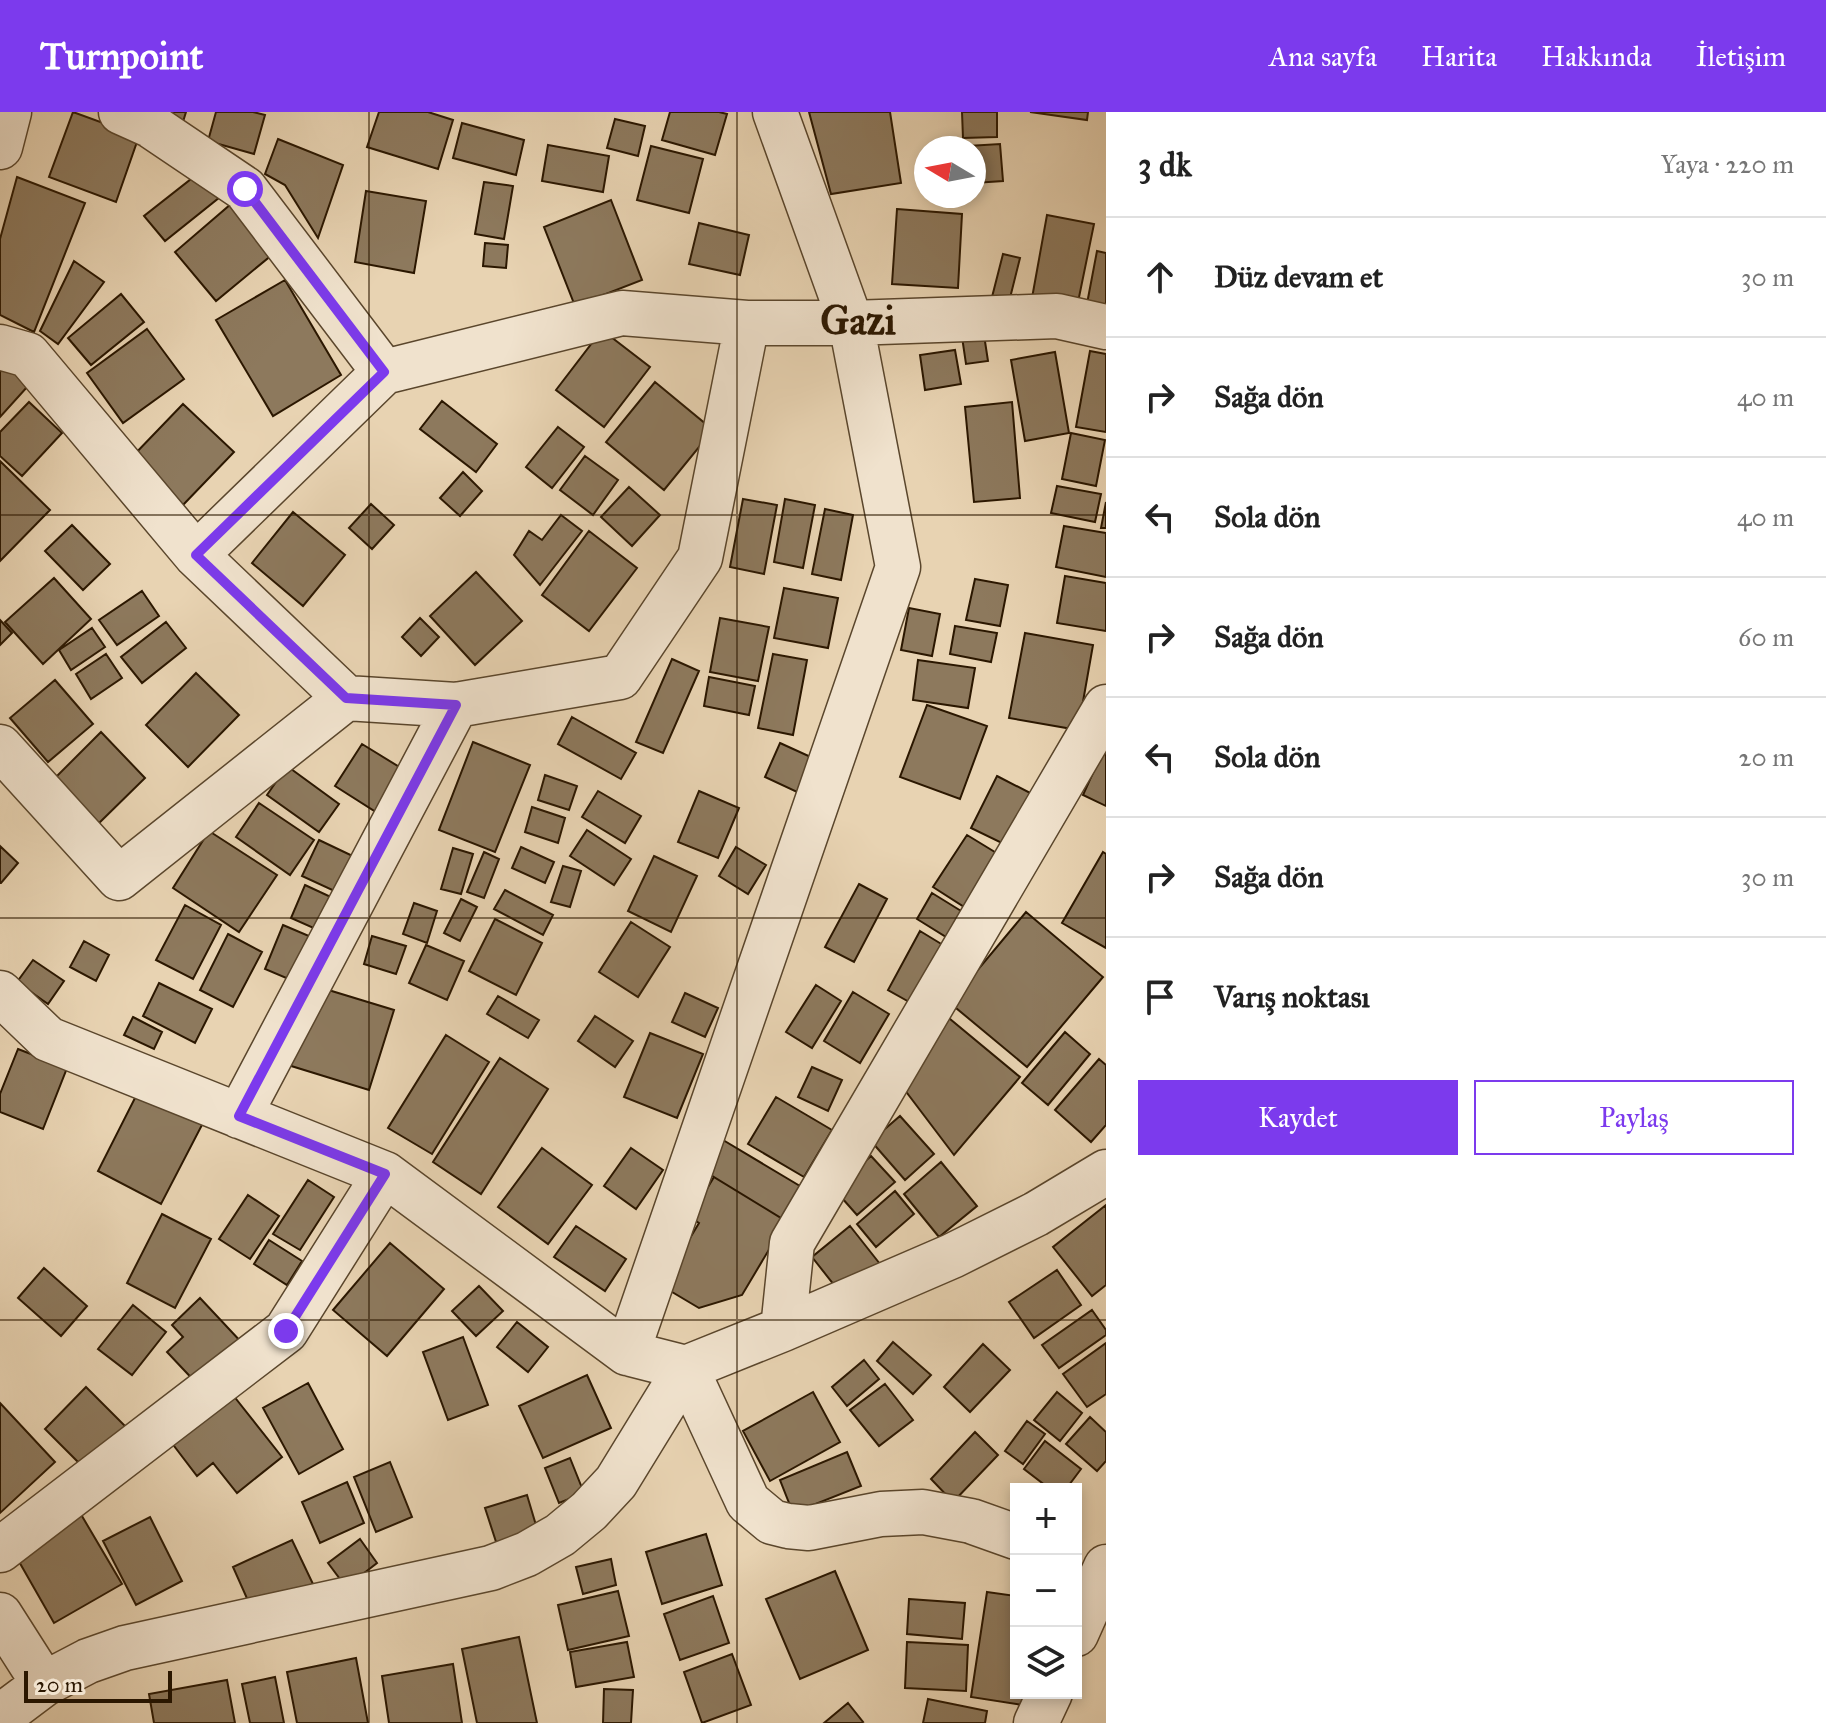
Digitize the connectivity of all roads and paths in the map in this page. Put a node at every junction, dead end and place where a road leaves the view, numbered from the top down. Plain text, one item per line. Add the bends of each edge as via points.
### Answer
1 (9, 112) edge
2 (121, 112) edge
3 (775, 112) edge
4 (0, 147) edge
5 (747, 323) junction
6 (851, 323) junction
7 (1106, 327) edge
8 (0, 347) edge
9 (384, 372) junction
10 (196, 555) junction
11 (346, 698) junction
12 (456, 705) junction
13 (1106, 707) edge
14 (0, 747) edge
15 (0, 993) edge
16 (239, 1116) junction
17 (1106, 1172) edge
18 (385, 1174) junction
19 (783, 1329) junction
20 (627, 1353) junction
21 (686, 1368) junction
22 (1010, 1535) edge
23 (0, 1550) edge
24 (1082, 1561) edge
25 (1106, 1568) edge
26 (0, 1615) edge
27 (1079, 1627) edge
28 (44, 1684) junction
29 (1047, 1699) edge
30 (0, 1717) edge
31 (1036, 1723) edge

1 - 4 street
2 - 9 street via 150,125 245,189
3 - 6 street
5 - 6 street
5 - 9 street via 622,313
5 - 12 street via 700,558 620,677
6 - 7 street via 1057,316
6 - 20 street via 898,567
8 - 10 street via 28,355
9 - 10 street
10 - 11 street
11 - 12 street
11 - 14 street via 119,878
12 - 16 street
13 - 19 street via 792,1243
15 - 16 street via 48,1039
16 - 18 street
17 - 19 street via 999,1233
18 - 20 street
18 - 23 street via 286,1331
19 - 21 street
20 - 21 street
21 - 22 street via 748,1502 772,1522 809,1528 923,1512
21 - 28 street via 616,1482 560,1535 527,1554 491,1568 125,1648
24 - 25 street
25 - 27 street
26 - 28 street
28 - 30 street
29 - 31 street

